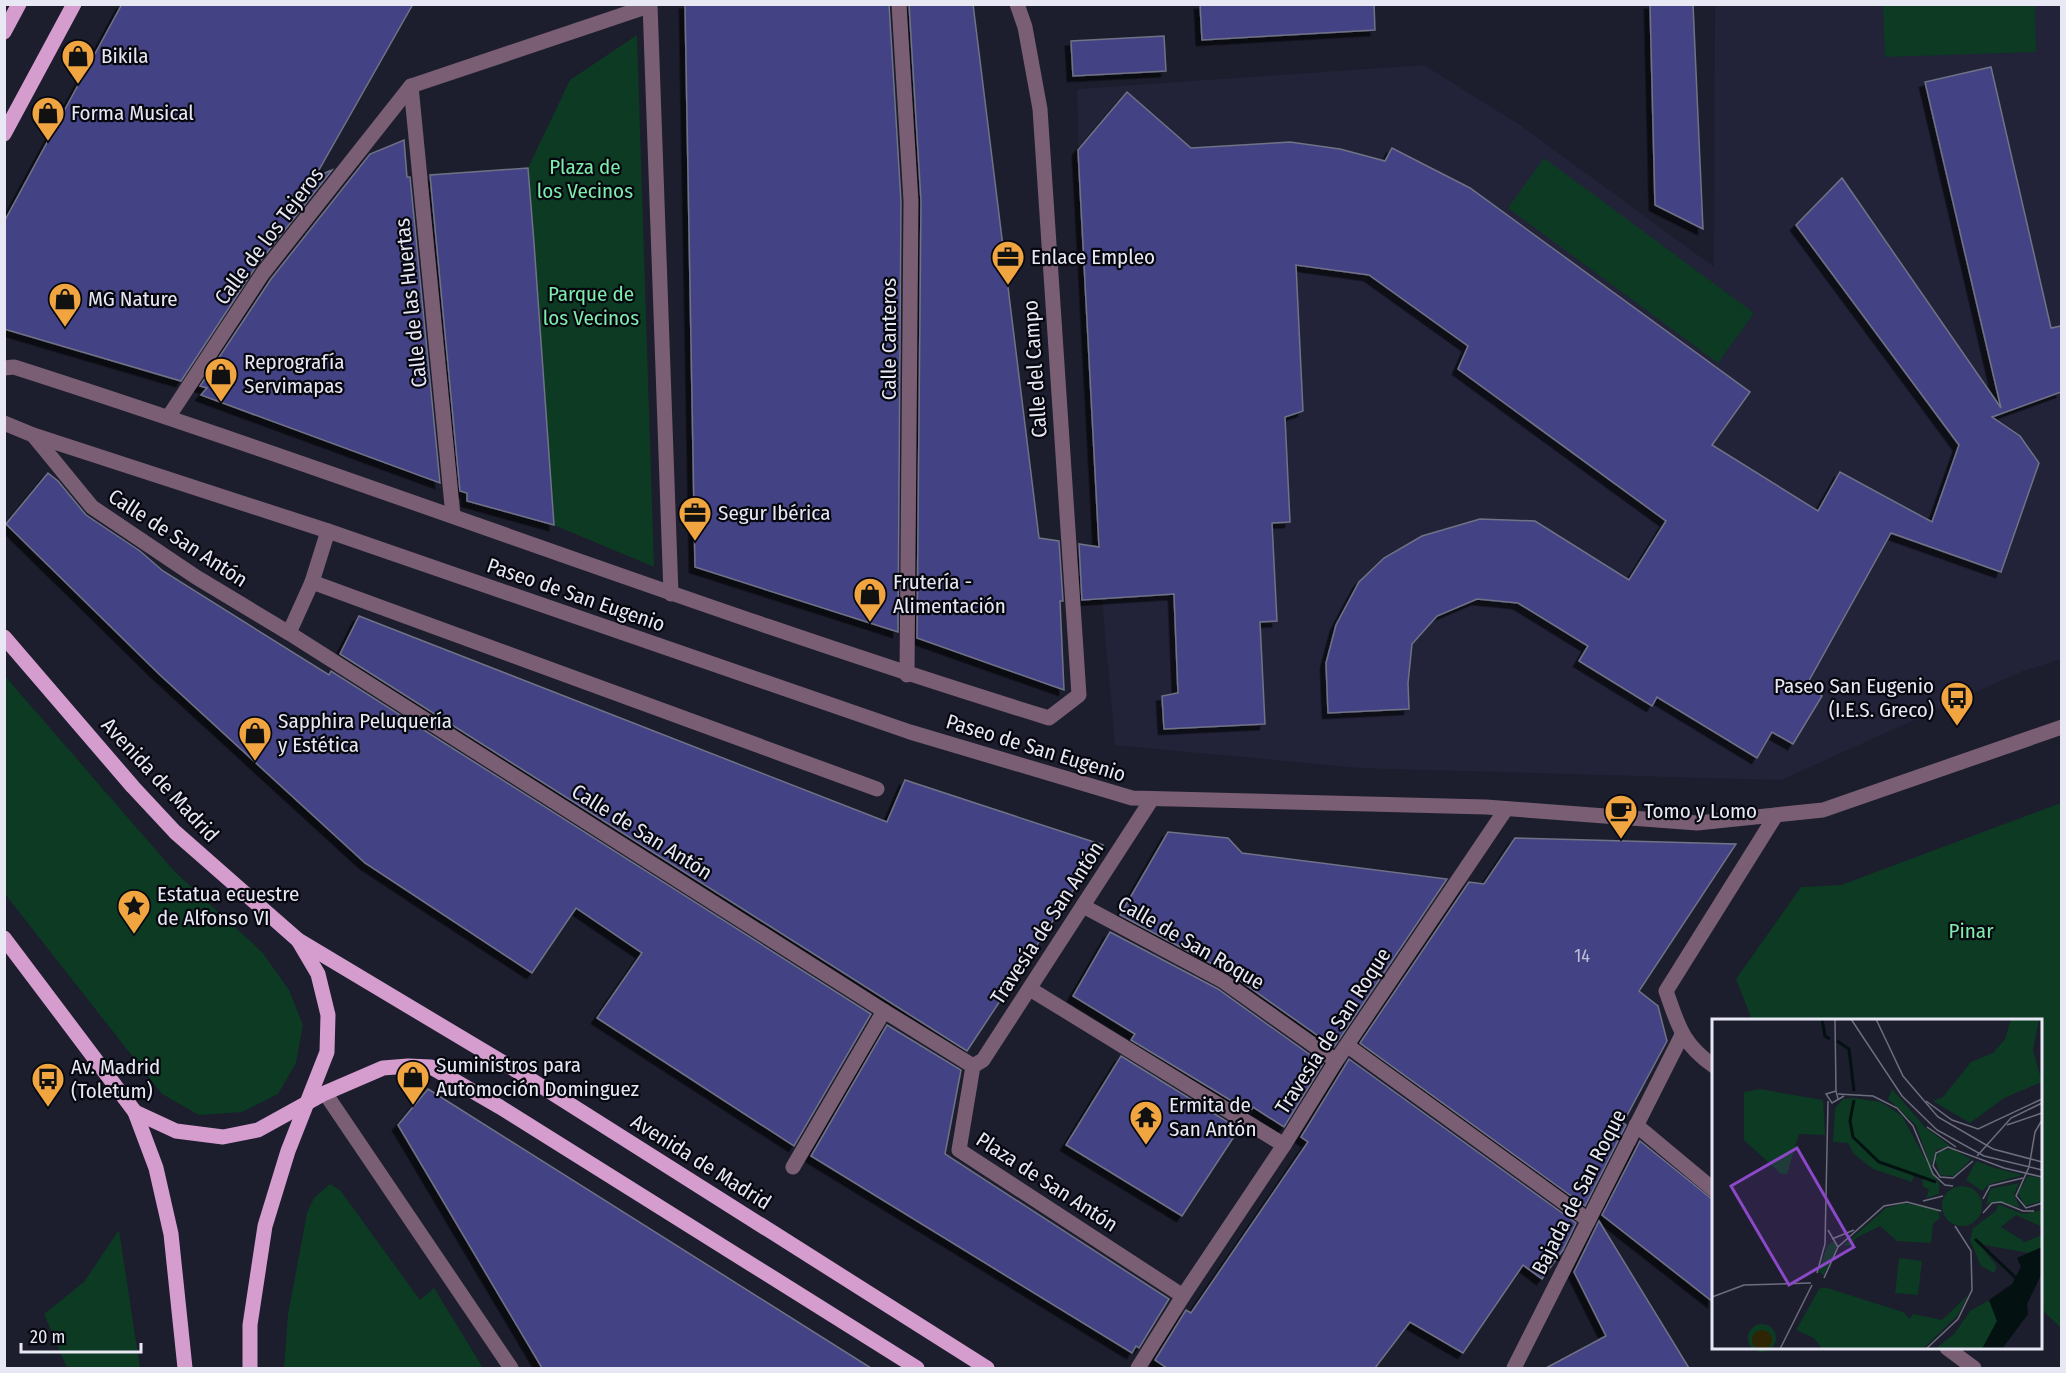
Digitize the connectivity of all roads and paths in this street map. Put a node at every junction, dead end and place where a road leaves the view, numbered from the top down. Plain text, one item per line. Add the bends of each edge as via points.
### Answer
1 (19, 4) edge
2 (74, 4) edge
3 (899, 4) edge
4 (1017, 4) edge
5 (650, 5) edge
6 (4, 32) edge
7 (411, 86) junction
8 (4, 134) edge
9 (4, 368) edge
10 (169, 416) junction
11 (4, 423) edge
12 (33, 435) junction
13 (4, 436) edge
14 (453, 516) junction
15 (328, 531) junction
16 (312, 582) junction
17 (671, 594) junction
18 (289, 633) junction
19 (4, 637) edge
20 (907, 675) junction
21 (1049, 718) joint
22 (2061, 728) edge
23 (877, 789) dead end
24 (1152, 799) junction
25 (1506, 809) junction
26 (1776, 815) junction
27 (1083, 906) junction
28 (4, 938) edge
29 (298, 940) junction
30 (1030, 989) junction
31 (884, 1011) junction
32 (1682, 1035) junction
33 (1348, 1046) junction
34 (1336, 1061) junction
35 (1712, 1065) edge
36 (973, 1066) junction
37 (325, 1093) junction
38 (306, 1103) junction
39 (135, 1112) junction
40 (1635, 1125) junction
41 (1284, 1145) junction
42 (793, 1167) dead end
43 (1712, 1189) edge
44 (1588, 1220) junction
45 (1183, 1296) junction
46 (1950, 1349) edge
47 (185, 1368) edge
48 (249, 1368) edge
49 (511, 1368) edge
50 (917, 1368) edge
51 (987, 1368) edge
52 (1138, 1368) edge
53 (1514, 1368) edge
54 (1974, 1368) edge

1 - 6 main road
2 - 8 main road
3 - 20 street, Calle Canteros via 911,201
4 - 21 street, Calle del Campo via 1040,109 1079,695
5 - 7 street
5 - 17 street
7 - 10 street, Calle de los Tejeros via 263,273
7 - 14 street, Calle de las Huertas
9 - 10 street, Paseo de San Eugenio via 14,367
10 - 14 street, Paseo de San Eugenio
11 - 12 street, Paseo de San Eugenio
12 - 13 street, Paseo de San Eugenio
12 - 15 street, Paseo de San Eugenio
12 - 18 street, Calle de San Antón via 92,507
14 - 17 street, Paseo de San Eugenio
15 - 16 street
15 - 24 street, Paseo de San Eugenio via 910,732 1132,798
16 - 18 street
16 - 23 street
17 - 20 street, Paseo de San Eugenio
18 - 31 street, Calle de San Antón
19 - 29 main road, Avenida de Madrid via 174,832
20 - 21 street, Paseo de San Eugenio
22 - 26 street, Paseo de San Eugenio via 1823,810
24 - 25 street, Paseo de San Eugenio
24 - 27 street, Travesía de San Antón
25 - 26 street, Paseo de San Eugenio via 1697,823
25 - 33 street, Travesía de San Roque
26 - 32 street via 1666,991
27 - 30 street, Travesía de San Antón
27 - 34 street, Calle de San Roque via 1223,981
28 - 39 main road
29 - 38 main road, Avenida de Madrid via 318,974 328,1015 327,1052
29 - 51 main road, Avenida de Madrid via 512,1068
30 - 36 street, Travesía de San Antón via 983,1060
30 - 41 street
31 - 36 street, Calle de San Antón
31 - 42 street
32 - 35 street
32 - 40 street, Bajada de San Roque
33 - 34 street, Travesía de San Roque
33 - 44 street
34 - 41 street, Travesía de San Roque
36 - 45 street, Plaza de San Antón via 959,1150
37 - 38 main road
37 - 49 street
37 - 50 main road via 383,1068 431,1067
38 - 39 main road via 258,1130 224,1137 176,1131
38 - 48 main road, Avenida de Madrid via 265,1226 250,1325
39 - 47 main road via 156,1168 171,1234
40 - 43 street
40 - 44 street, Bajada de San Roque
41 - 45 street, Travesía de San Roque
44 - 53 street, Bajada de San Roque
45 - 52 street, Travesía de San Roque
46 - 54 street

